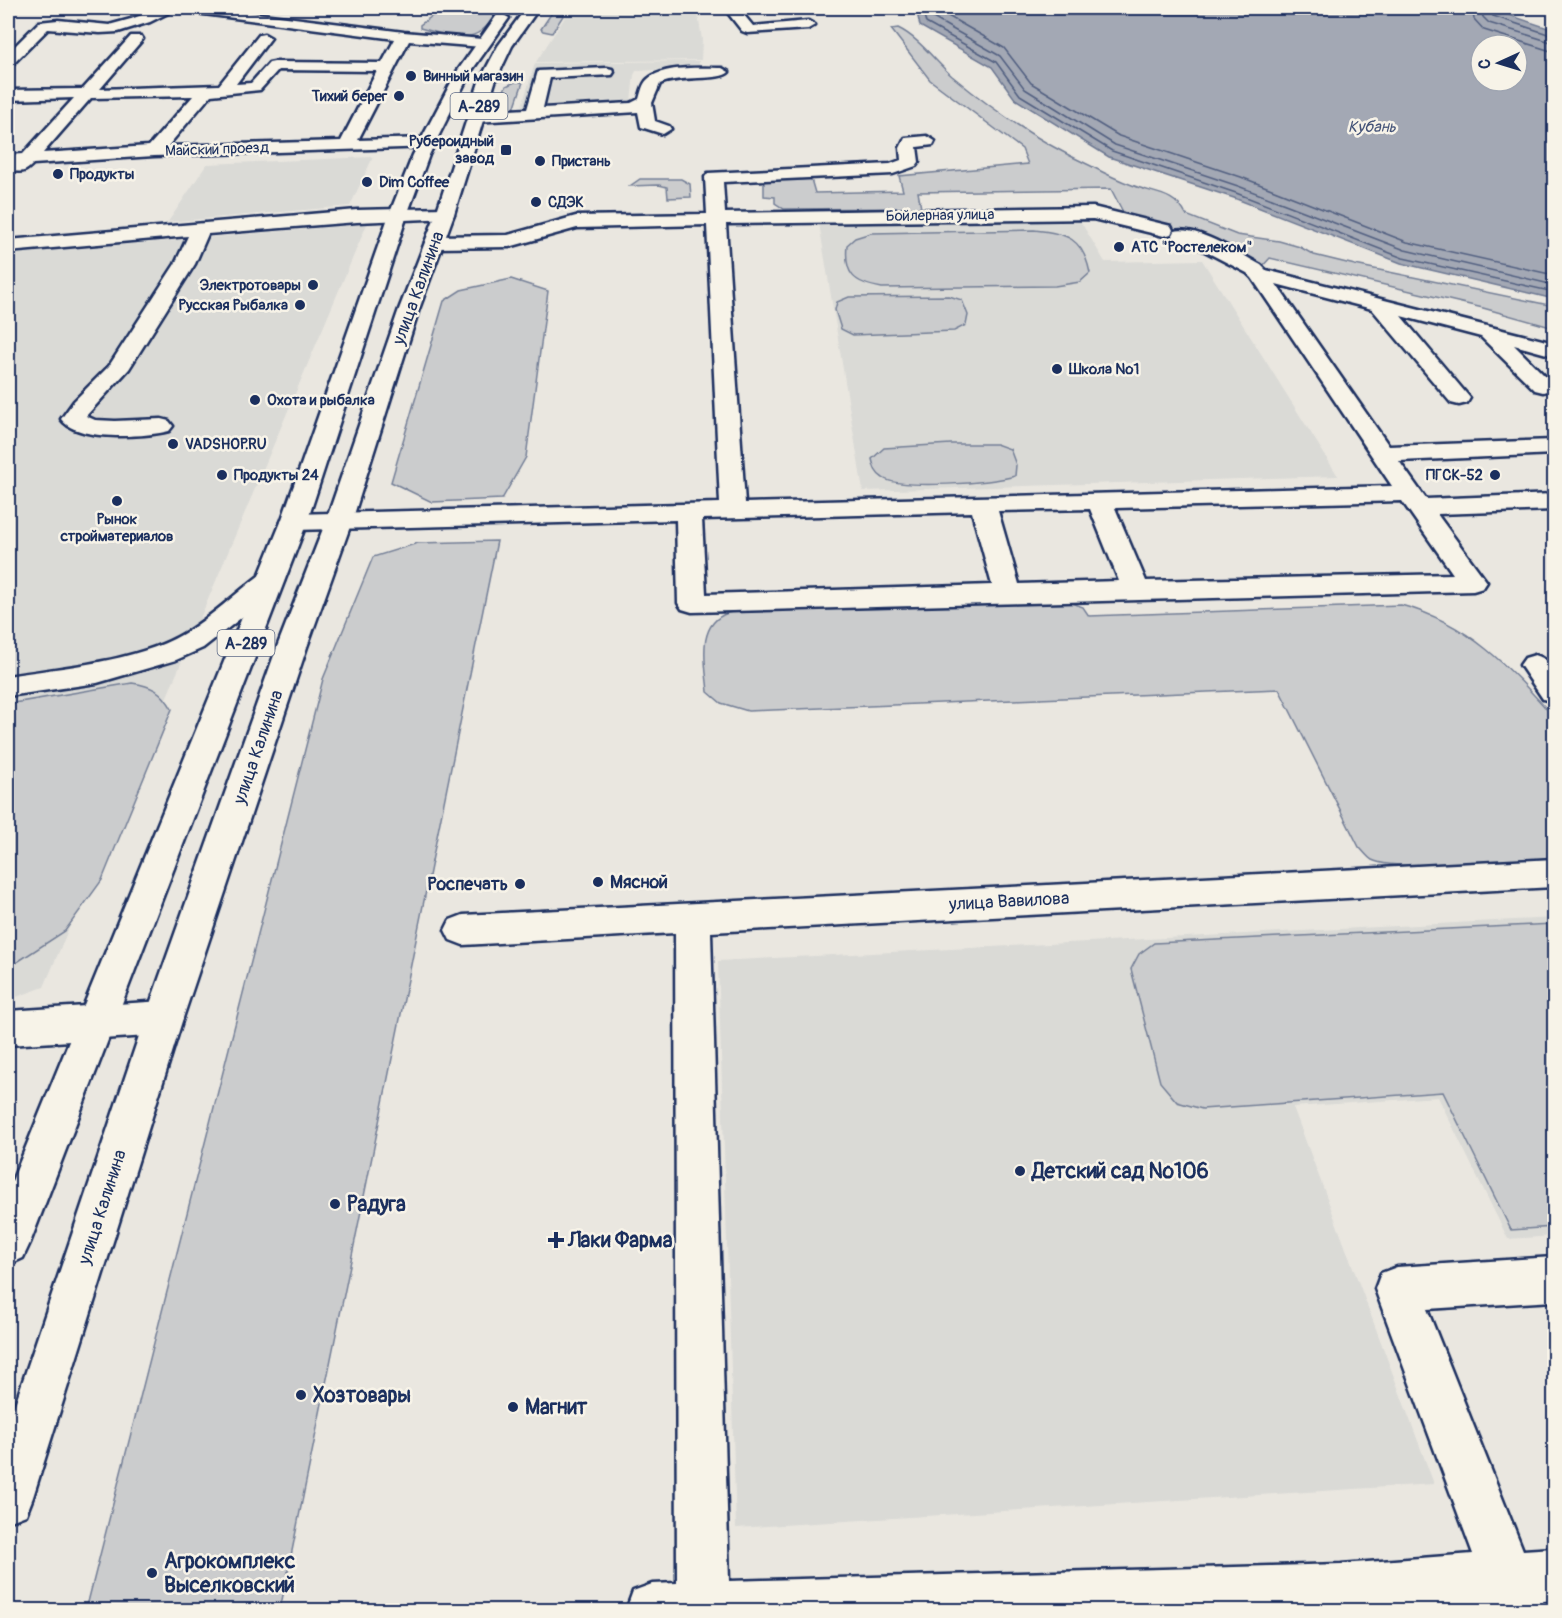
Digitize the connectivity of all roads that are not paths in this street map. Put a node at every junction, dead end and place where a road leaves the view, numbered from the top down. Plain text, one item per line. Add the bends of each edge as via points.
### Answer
1 (171, 8) edge
2 (188, 8) edge
3 (511, 8) edge
4 (532, 8) edge
5 (731, 8) edge
6 (807, 25) dead end
7 (404, 36) junction
8 (264, 38) dead end
9 (136, 39) dead end
10 (482, 44) junction
11 (8, 61) edge
12 (387, 67) junction
13 (607, 72) dead end
14 (722, 72) dead end
15 (206, 91) junction
16 (223, 91) junction
17 (88, 93) junction
18 (8, 95) edge
19 (576, 98) dead end
20 (449, 99) junction
21 (480, 102) junction
22 (645, 104) junction
23 (582, 112) junction
24 (534, 115) junction
25 (474, 117) junction
26 (663, 129) dead end
27 (927, 141) dead end
28 (427, 143) junction
29 (347, 145) junction
30 (154, 151) junction
31 (30, 159) junction
32 (8, 160) edge
33 (8, 178) edge
34 (445, 214) junction
35 (398, 215) junction
36 (715, 219) junction
37 (201, 228) junction
38 (435, 242) junction
39 (8, 246) edge
40 (1259, 274) junction
41 (1379, 304) junction
42 (1489, 332) junction
43 (1554, 349) edge
44 (1543, 385) dead end
45 (1459, 398) dead end
46 (161, 426) dead end
47 (1554, 447) edge
48 (1382, 454) junction
49 (1414, 500) junction
50 (1100, 502) junction
51 (1554, 502) edge
52 (983, 505) junction
53 (733, 512) junction
54 (689, 513) junction
55 (339, 521) junction
56 (294, 522) junction
57 (270, 581) junction
58 (1136, 590) junction
59 (1008, 593) junction
60 (1534, 665) dead end
61 (8, 686) edge
62 (1554, 693) edge
63 (1554, 873) edge
64 (693, 918) junction
65 (463, 930) dead end
66 (164, 1018) junction
67 (93, 1023) junction
68 (8, 1028) edge
69 (8, 1243) edge
70 (1554, 1279) edge
71 (8, 1497) edge
72 (1527, 1587) edge
73 (1344, 1600) edge
74 (703, 1610) edge
75 (652, 1611) edge

1 - 11 main road via 111,29 44,25
2 - 7 main road
3 - 10 main road, А-289
4 - 21 main road, улица Калинина / А-289 via 505,46
5 - 6 main road via 752,30
7 - 10 main road
7 - 12 main road
8 - 16 main road
9 - 17 main road
10 - 20 main road, А-289
12 - 16 main road via 274,66 260,84
12 - 29 main road
13 - 24 main road via 543,74
14 - 22 main road via 656,81
15 - 16 main road
15 - 17 main road
15 - 30 main road
17 - 18 main road
17 - 31 main road
19 - 23 main road
20 - 21 main road via 471,95
20 - 28 main road, А-289
21 - 25 main road, улица Калинина / А-289
22 - 23 main road
22 - 26 main road via 647,124
23 - 24 main road
24 - 25 main road
25 - 34 main road, улица Калинина / А-289
27 - 36 main road via 911,142 910,162 893,169 714,177
28 - 29 main road, Майский проезд
28 - 35 main road, А-289
29 - 30 main road, Майский проезд
30 - 31 main road, Майский проезд
31 - 32 main road, Майский проезд
31 - 33 main road
34 - 35 main road
34 - 38 main road, улица Калинина / А-289
35 - 37 main road
35 - 56 main road, А-289
36 - 38 main road, Бойлерная улица via 576,222 509,241
36 - 40 main road, Бойлерная улица via 1093,213 1200,241
36 - 53 main road
37 - 39 main road
37 - 46 main road via 185,264 118,369 108,383 79,407 73,419 103,428
38 - 55 main road, улица Калинина / А-289
40 - 41 main road
40 - 48 main road
41 - 42 main road
41 - 45 main road
42 - 43 main road
42 - 44 main road
47 - 48 main road
48 - 49 main road
49 - 50 main road
49 - 51 main road
49 - 58 main road via 1473,582
50 - 52 main road
50 - 58 main road
52 - 53 main road
52 - 59 main road
53 - 54 main road
54 - 55 main road
54 - 59 main road via 692,603
55 - 56 main road
55 - 66 main road, улица Калинина / А-289
56 - 57 main road, А-289
57 - 61 main road via 194,641 166,653 97,673
57 - 67 main road, А-289
58 - 59 main road
60 - 62 main road
63 - 64 main road, улица Вавилова
64 - 65 main road, улица Вавилова
64 - 74 main road
66 - 67 main road
66 - 71 main road, улица Калинина / А-289
67 - 68 main road
67 - 69 main road, А-289
70 - 72 main road via 1397,1288
72 - 73 main road
73 - 74 main road
74 - 75 main road

